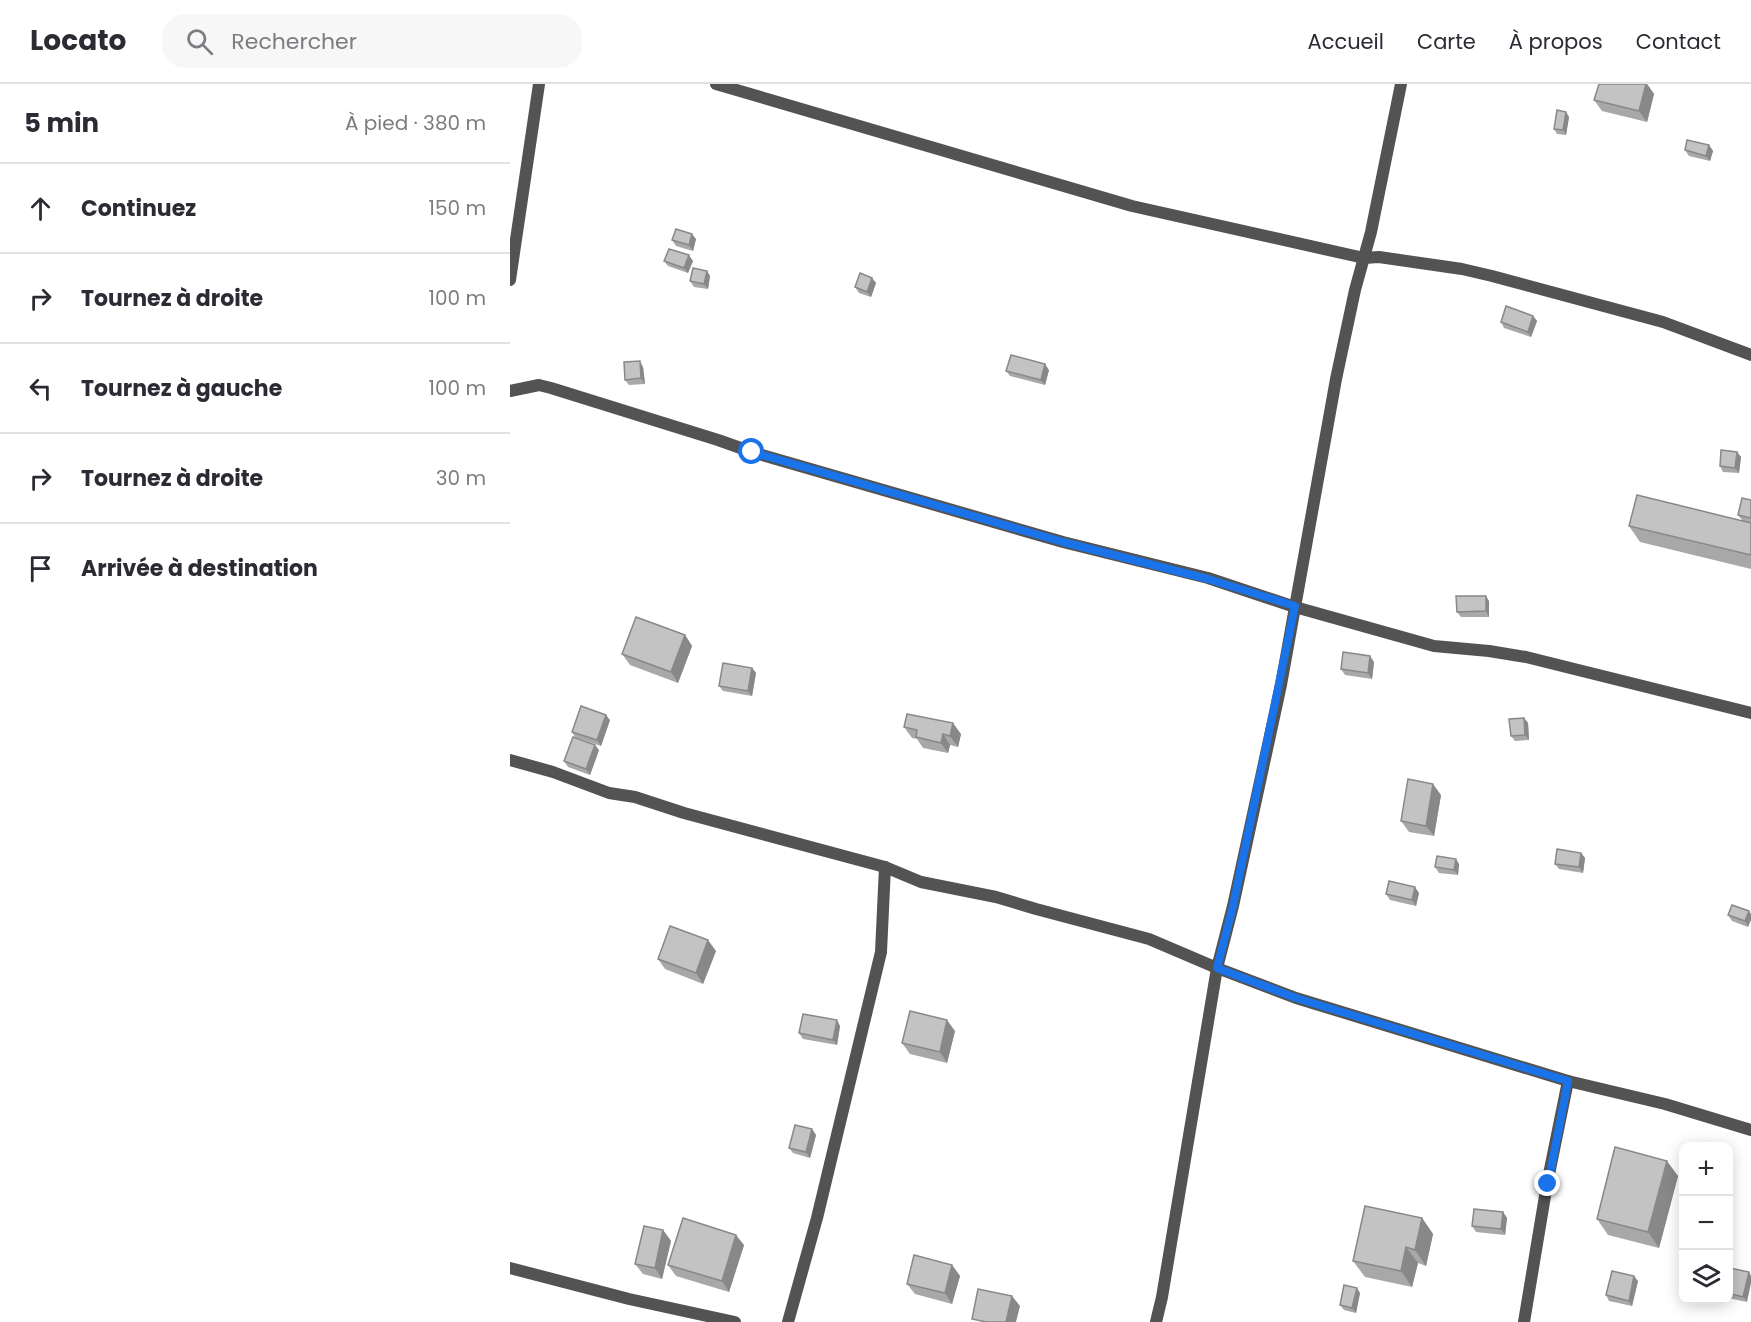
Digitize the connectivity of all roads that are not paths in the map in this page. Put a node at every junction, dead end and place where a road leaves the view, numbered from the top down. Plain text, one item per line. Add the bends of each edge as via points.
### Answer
1 (539, 84) edge
2 (716, 84) edge
3 (1401, 84) edge
4 (1364, 258) junction
5 (510, 280) edge
6 (1751, 355) edge
7 (510, 391) edge
8 (1295, 606) junction
9 (1751, 713) edge
10 (510, 759) edge
11 (885, 867) junction
12 (1217, 968) junction
13 (1568, 1081) junction
14 (1751, 1130) edge
15 (510, 1268) edge
16 (735, 1322) edge
17 (788, 1322) edge
18 (1156, 1322) edge
19 (1524, 1322) edge

1 - 5 street
2 - 4 street via 1132,206
3 - 4 street
4 - 6 street via 1492,276 1663,322
4 - 8 street via 1333,398
7 - 8 street via 539,385 551,388 752,452
8 - 9 street via 1434,646 1526,657
8 - 12 street
10 - 11 street via 609,793
11 - 12 street via 921,882 996,897 1149,939
11 - 17 street via 881,952
12 - 13 street via 1296,998
12 - 18 street
13 - 14 street
13 - 19 street
15 - 16 street

